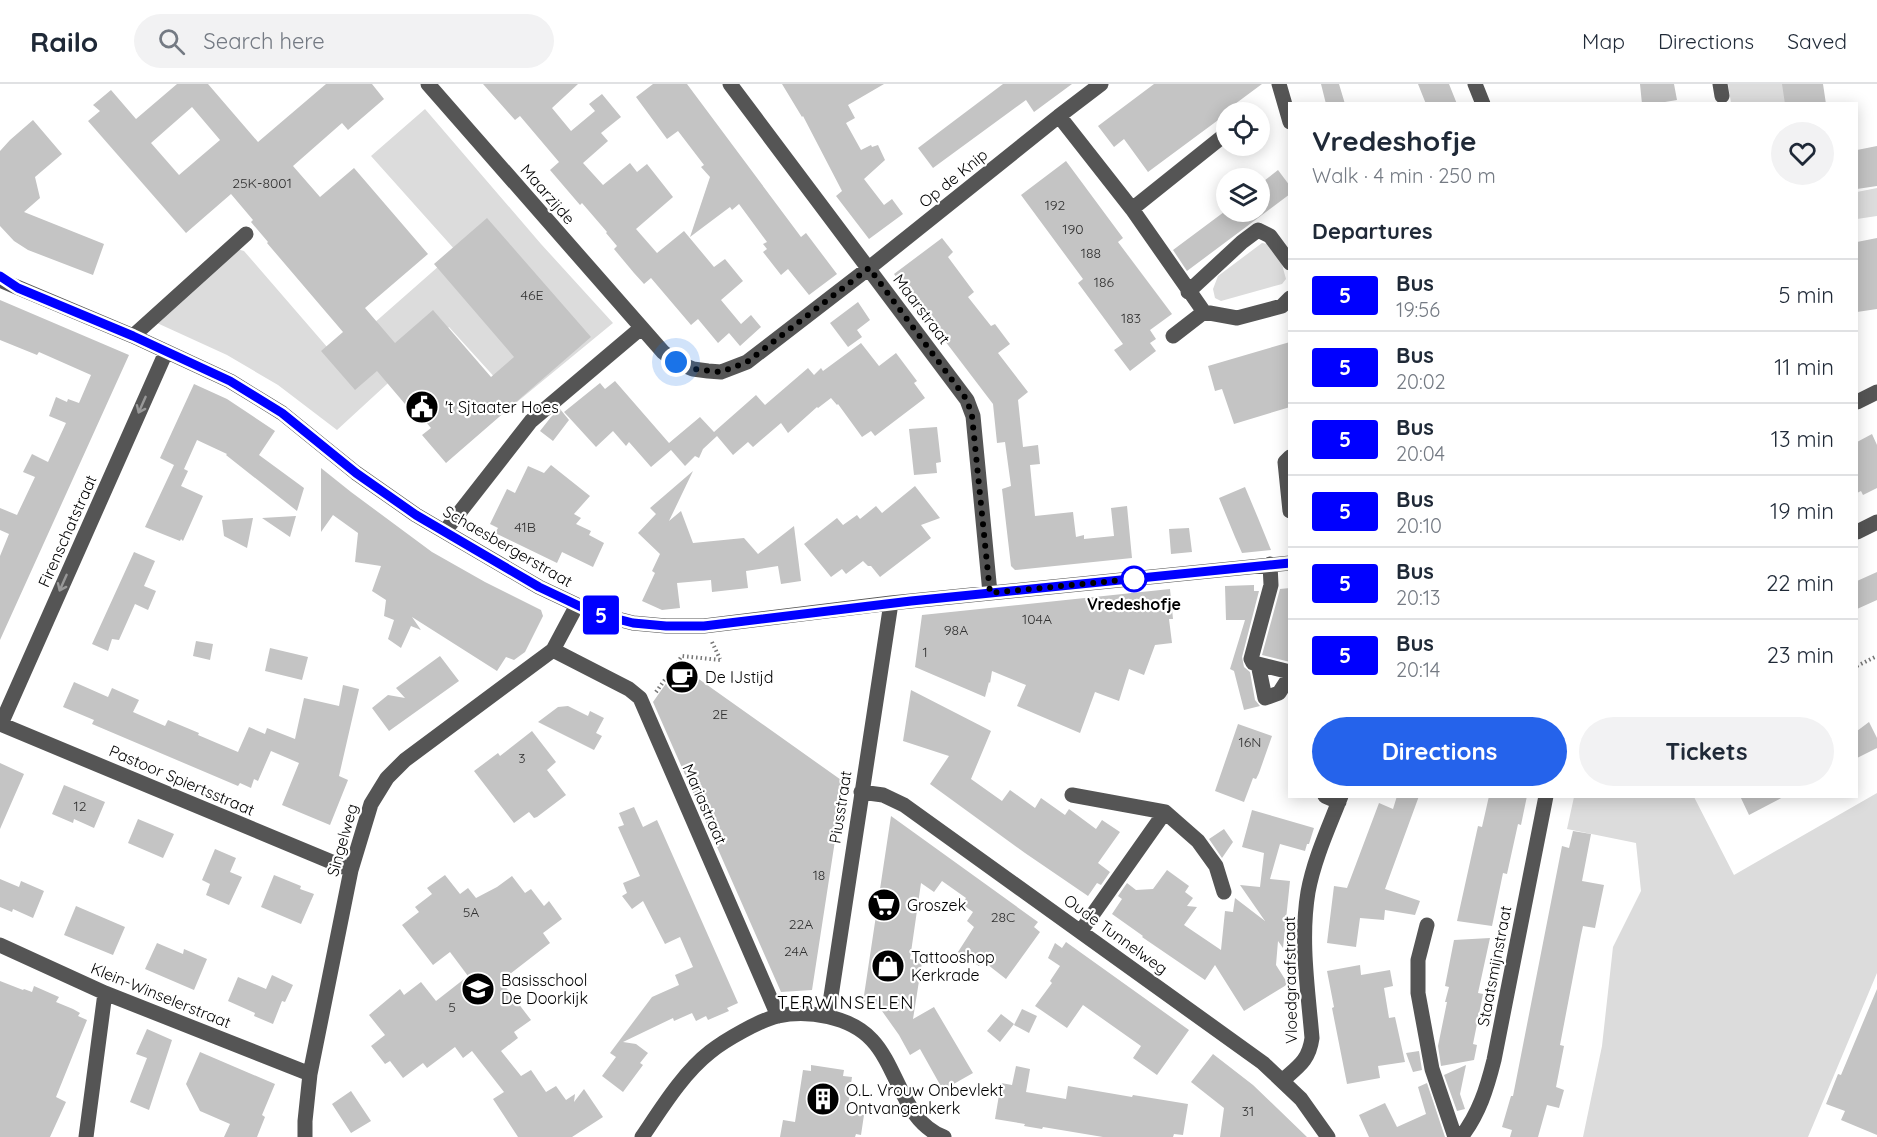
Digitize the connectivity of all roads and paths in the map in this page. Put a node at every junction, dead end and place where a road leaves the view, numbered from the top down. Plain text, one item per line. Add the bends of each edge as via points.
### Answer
1 (428, 84) edge
2 (730, 84) edge
3 (1101, 84) edge
4 (1279, 84) edge
5 (1475, 84) edge
6 (1483, 102) edge
7 (1288, 115) edge
8 (1059, 116) junction
9 (1216, 142) edge
10 (1132, 209) junction
11 (246, 234) dead end
12 (1288, 259) edge
13 (869, 268) junction
14 (0, 278) edge
15 (1188, 292) junction
16 (1288, 300) edge
17 (1204, 312) junction
18 (641, 328) junction
19 (133, 336) junction
20 (1173, 336) dead end
21 (166, 352) junction
22 (1877, 392) edge
23 (1858, 402) edge
24 (1288, 459) edge
25 (1288, 491) edge
26 (1877, 522) edge
27 (445, 531) junction
28 (1858, 532) edge
29 (1288, 563) edge
30 (1270, 564) junction
31 (990, 593) junction
32 (891, 603) junction
33 (577, 606) junction
34 (553, 650) junction
35 (1877, 656) edge
36 (720, 660) dead end
37 (1258, 664) junction
38 (1858, 666) edge
39 (1288, 673) edge
40 (1288, 677) edge
41 (640, 698) junction
42 (0, 724) edge
43 (861, 792) junction
44 (1072, 795) dead end
45 (1335, 798) edge
46 (1546, 798) edge
47 (1165, 812) junction
48 (351, 870) junction
49 (1224, 892) dead end
50 (1427, 925) dead end
51 (1081, 931) junction
52 (0, 945) edge
53 (105, 993) junction
54 (778, 1016) junction
55 (828, 1016) junction
56 (310, 1074) junction
57 (1283, 1080) junction
58 (87, 1137) edge
59 (305, 1137) edge
60 (642, 1137) edge
61 (944, 1137) edge
62 (1328, 1137) edge
63 (1455, 1137) edge
64 (1461, 1137) edge

1 - 18 street, Maarzijde
2 - 13 street, Maarstraat
3 - 8 street, Op de Knip
4 - 7 street
5 - 6 street
8 - 10 street
8 - 13 street, Op de Knip
9 - 10 street
10 - 15 street
11 - 19 street
12 - 15 street via 1270,236 1258,231
13 - 18 street, Maarzijde via 747,362 721,372 693,369 676,362
13 - 31 street, Maarstraat via 967,400 972,416
14 - 19 street, Schaesbergerstraat
15 - 17 street
16 - 17 street via 1282,306 1237,318
17 - 20 street
18 - 27 street via 531,421
19 - 21 street, Schaesbergerstraat
21 - 27 street, Schaesbergerstraat via 230,381 282,413 383,493
21 -> 42 street, Firenschatstraat
22 - 23 street
24 - 25 street
26 - 28 street
27 - 33 street, Schaesbergerstraat
29 - 30 street, Schaesbergerstraat
30 - 31 street, Schaesbergerstraat
30 - 37 street via 1271,585 1251,655 1253,663
31 - 32 street, Schaesbergerstraat
32 - 33 street, Schaesbergerstraat via 687,627 633,623
32 - 43 street, Piusstraat
33 - 34 street, Singelweg
34 - 41 street
34 - 48 street, Singelweg via 405,760 387,778 371,804
35 - 38 path
36 - 41 path via 682,656 653,696
37 - 39 street
37 - 40 street via 1265,698 1279,693
41 - 54 street, Mariastraat
42 - 48 street, Pastoor Spiertsstraat
43 - 51 street, Oude Tunnelweg via 882,795 904,805
43 - 55 street, Piusstraat
44 - 47 street
45 - 57 street, Vloedgraafstraat via 1307,902 1305,948 1311,1047 1304,1061
46 - 64 street, Staatsmijnstraat via 1494,1060 1476,1113
47 - 49 street via 1198,841 1216,866
47 - 51 street
48 - 56 street, Singelweg
50 - 63 street via 1418,960 1418,993 1432,1069
51 - 57 street, Oude Tunnelweg
52 - 53 street, Klein-Winselerstraat
53 - 56 street, Klein-Winselerstraat
53 - 58 street
54 - 55 street
54 - 60 street via 710,1052 674,1092
55 - 61 street via 871,1039 910,1108
56 - 59 street, Singelweg
57 - 62 street, Oude Tunnelweg

